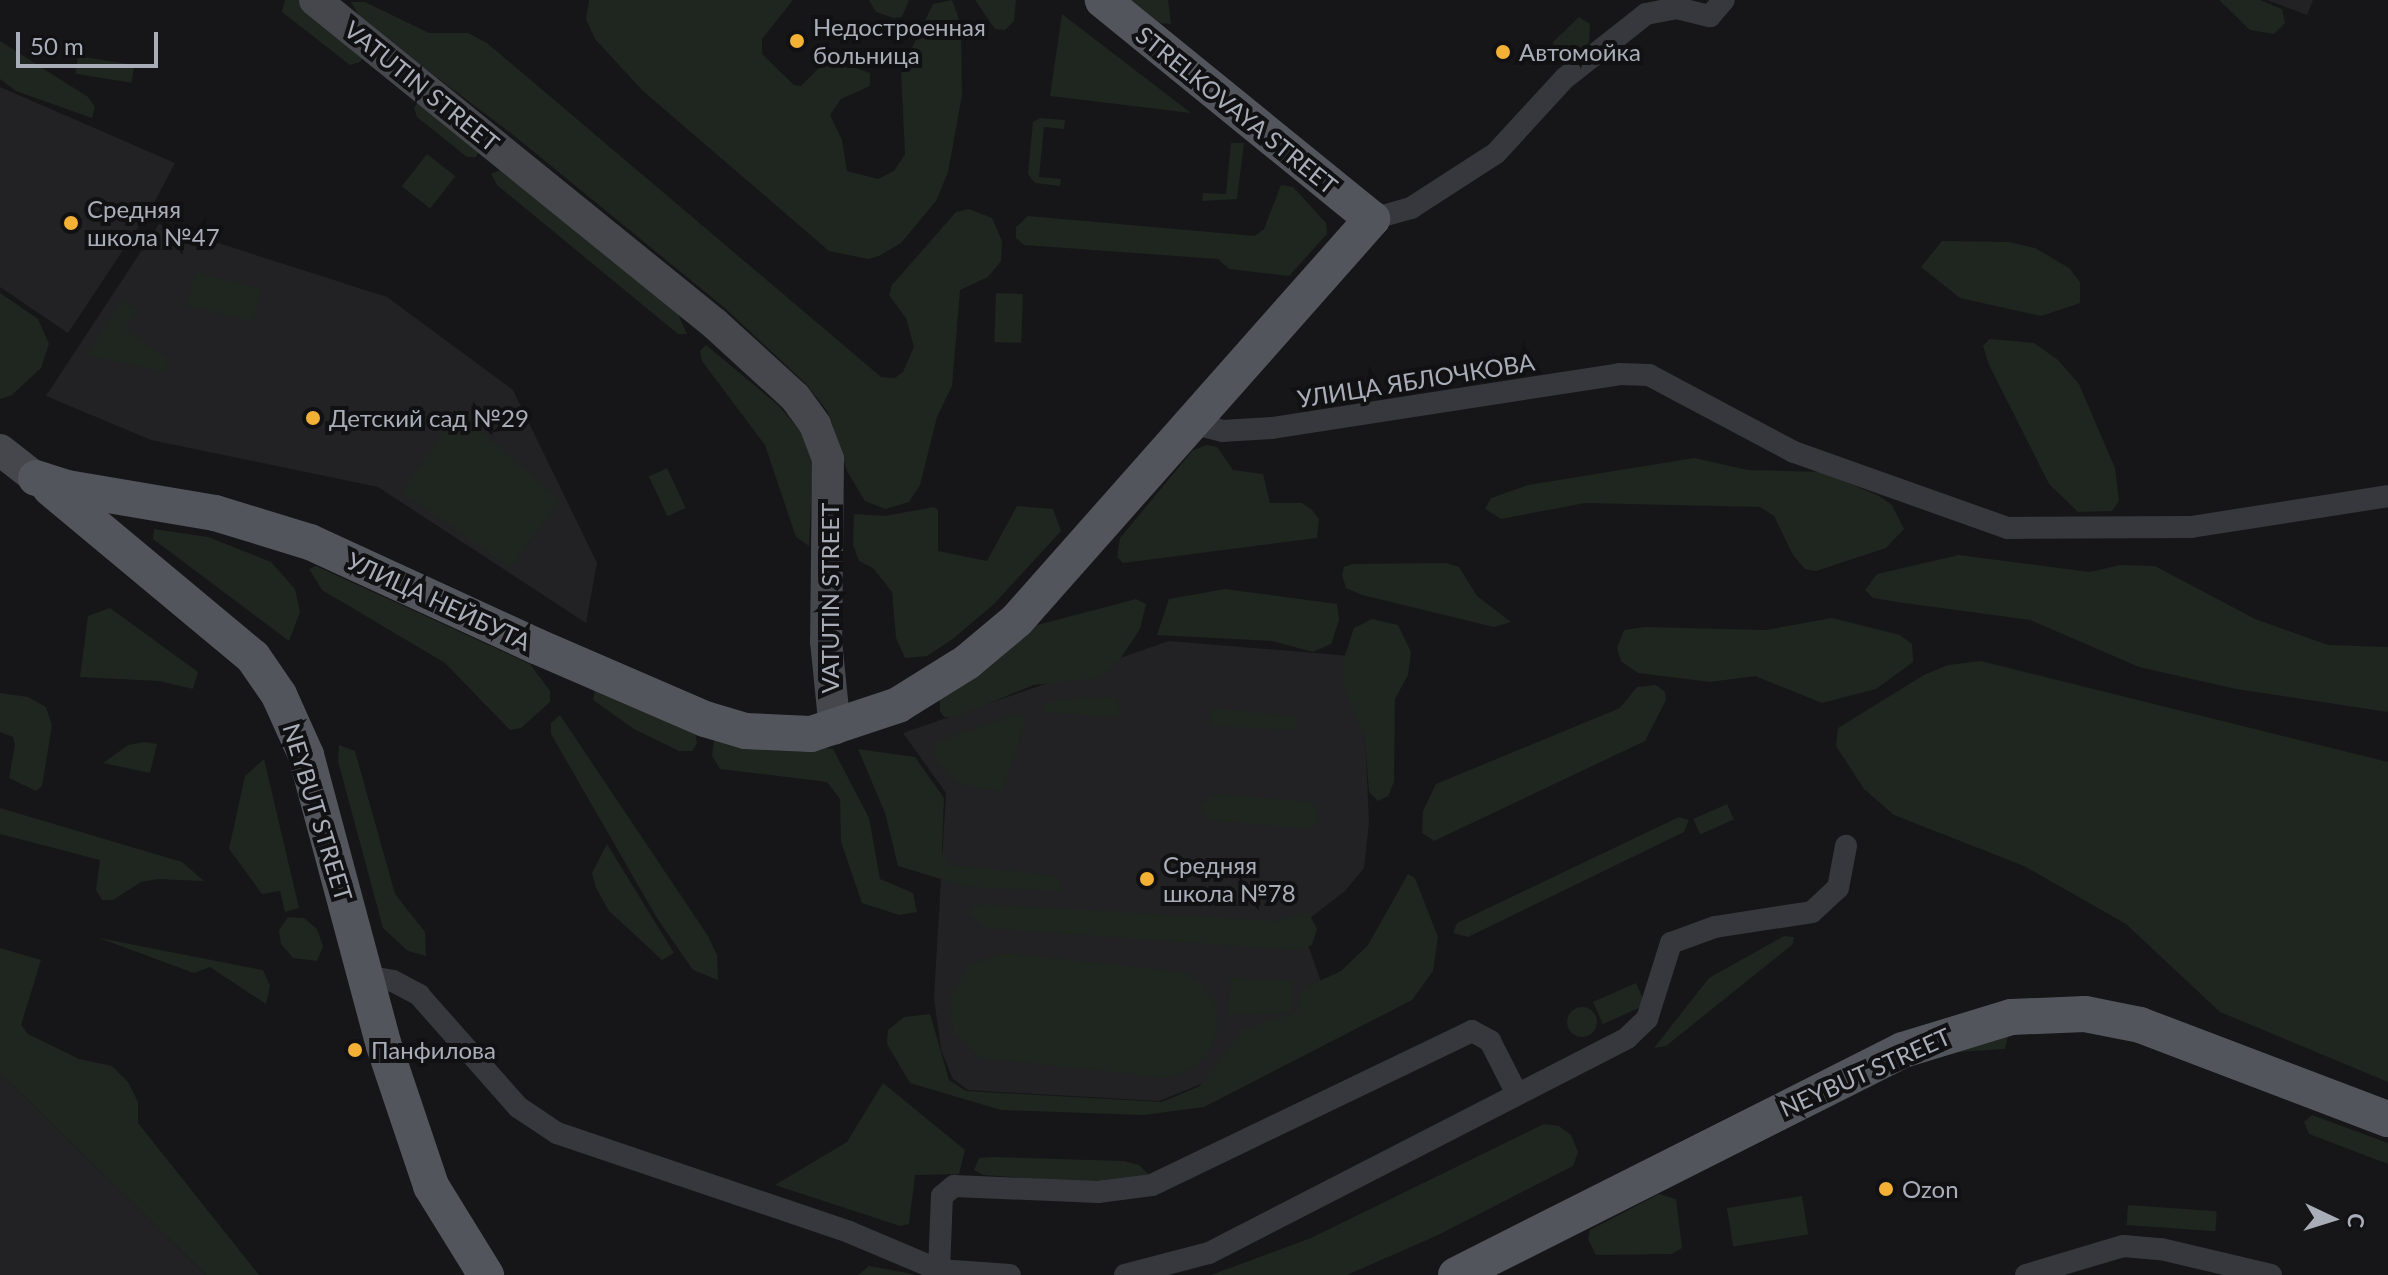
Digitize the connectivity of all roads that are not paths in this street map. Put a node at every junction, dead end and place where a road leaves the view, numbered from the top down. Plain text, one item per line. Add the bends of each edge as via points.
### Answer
1 (315, 0) edge
2 (1103, 0) edge
3 (1724, 0) edge
4 (1372, 219) junction
5 (1191, 423) junction
6 (0, 450) edge
7 (36, 478) junction
8 (2388, 496) edge
9 (835, 729) junction
10 (1846, 846) dead end
11 (365, 976) junction
12 (1516, 1092) junction
13 (2388, 1119) edge
14 (939, 1270) junction
15 (486, 1275) edge
16 (1010, 1275) edge
17 (1125, 1275) edge
18 (1456, 1275) edge
19 (2026, 1275) edge
20 (2271, 1275) edge

1 - 9 street, VATUTIN STREET via 715,324 808,416 828,459 826,641
2 - 4 main road, STRELKOVAYA STREET
3 - 4 street via 1710,16 1677,8 1646,14 1565,78 1496,153 1411,208
4 - 5 main road, VATUTIN STREET
5 - 8 street, УЛИЦА ЯБЛОЧКОВА via 1222,431 1272,428 1619,374 1649,375 1794,452 2008,528 2191,527
5 - 9 main road, VATUTIN STREET via 1017,620 967,662 898,705
6 - 7 street, NEYBUT STREET
7 - 9 main road, УЛИЦА НЕЙБУТА via 215,513 310,542 705,719 785,735
7 - 11 main road, NEYBUT STREET via 210,618 271,681 306,755
10 - 12 street via 1838,888 1826,903 1812,912 1715,927 1671,943 1642,1027
11 - 14 street via 393,981 419,995 518,1107 557,1133 849,1232
11 - 15 main road, NEYBUT STREET via 431,1186 447,1220
12 - 14 street via 1490,1041 1472,1031 1152,1185 1098,1192 954,1186 942,1196
12 - 17 street via 1209,1253
13 - 18 main road, NEYBUT STREET via 2140,1025 2085,1014 2011,1017 1903,1050
14 - 16 street
19 - 20 street via 2108,1247 2143,1246

